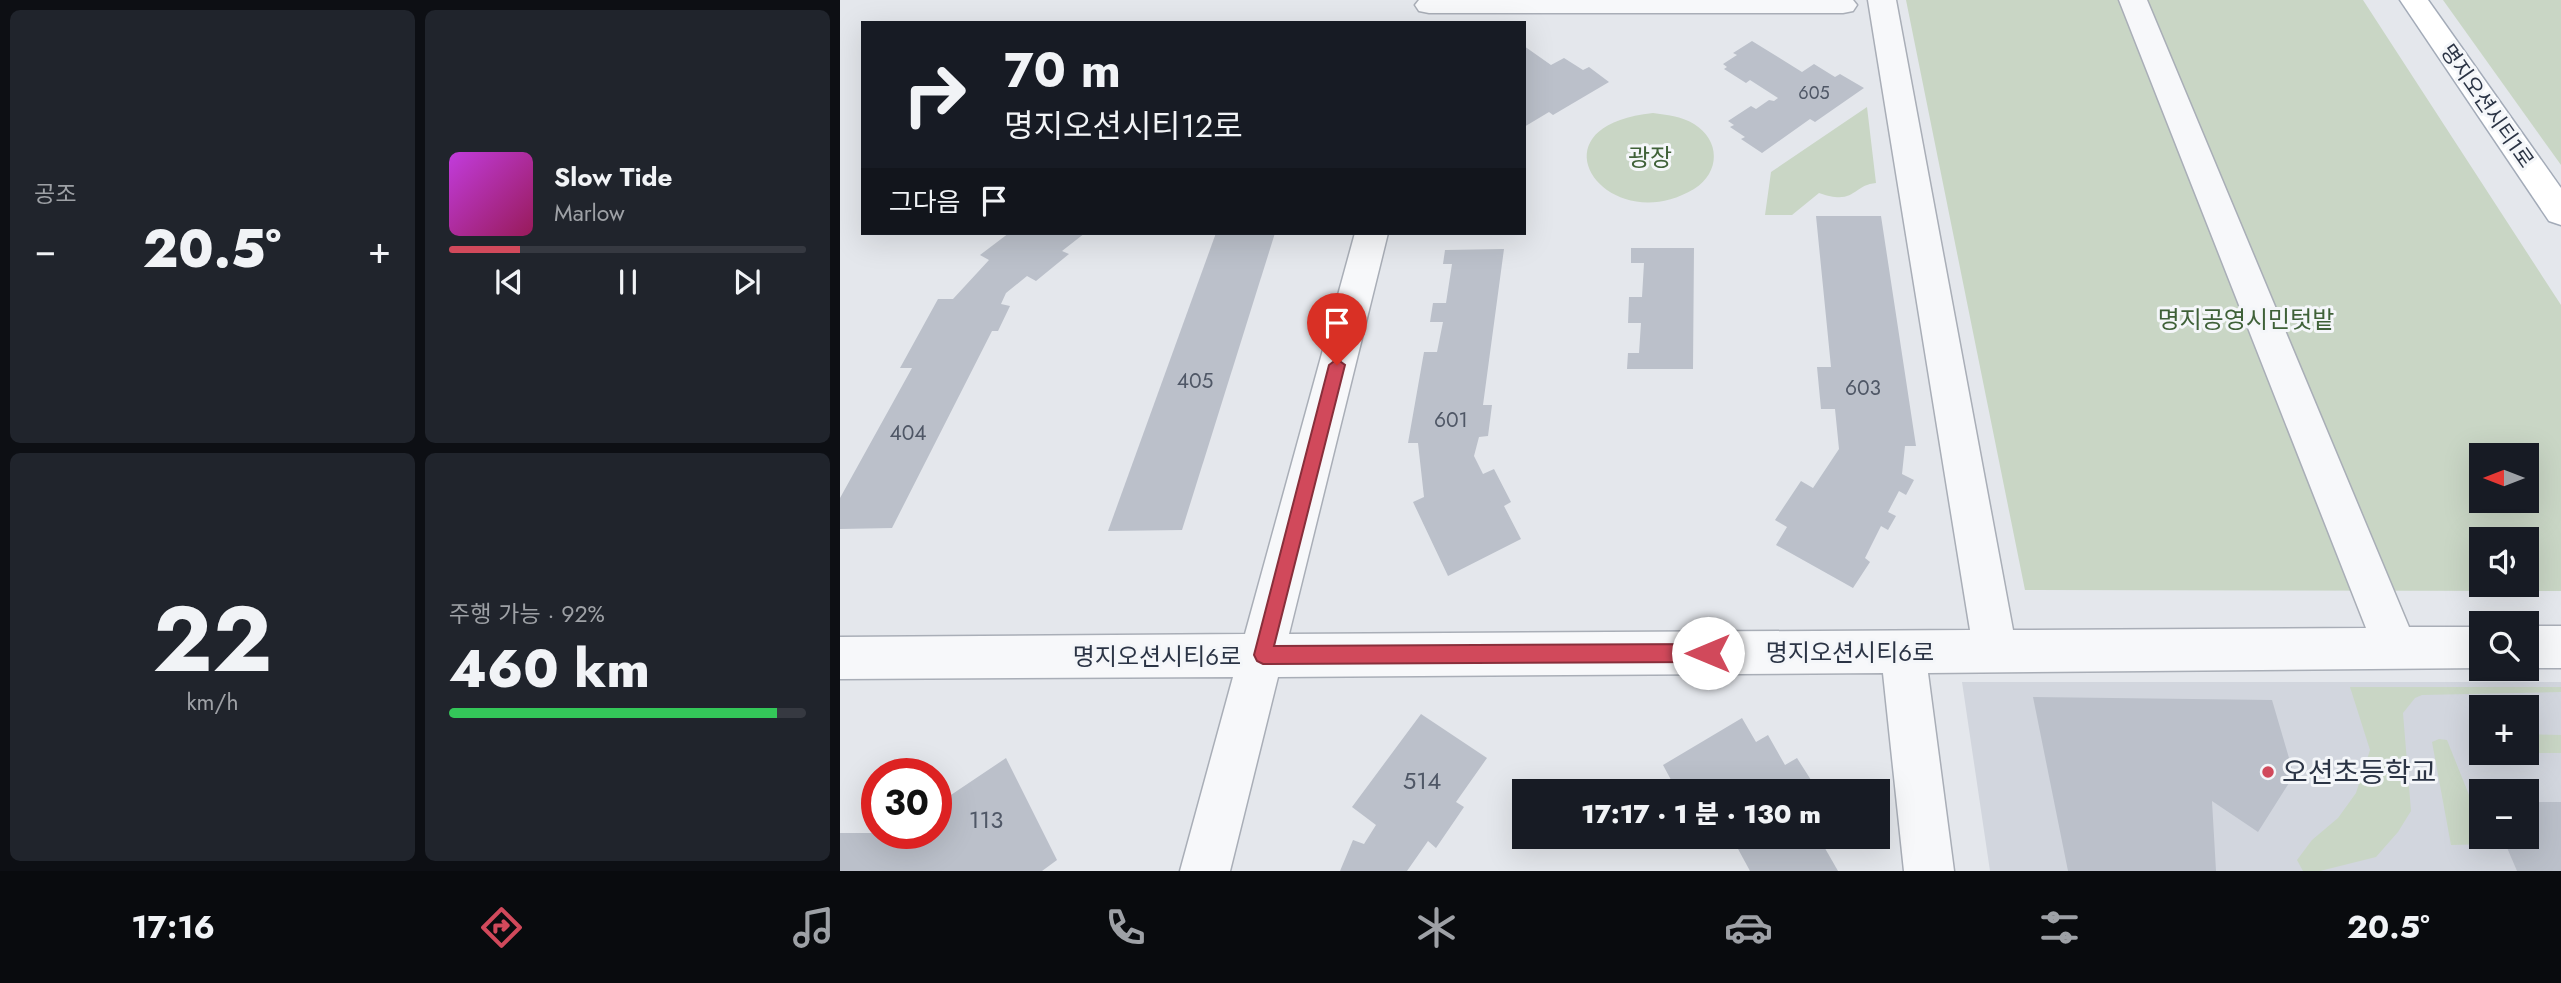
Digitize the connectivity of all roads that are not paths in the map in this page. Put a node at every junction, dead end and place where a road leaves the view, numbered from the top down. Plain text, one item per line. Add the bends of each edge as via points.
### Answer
1 (1882, 0) edge
2 (2133, 0) edge
3 (2414, 0) edge
4 (1843, 5) dead end
5 (1428, 9) edge
6 (2561, 213) edge
7 (1370, 235) edge
8 (2539, 647) edge
9 (2561, 647) edge
10 (2396, 648) junction
11 (2469, 648) edge
12 (1995, 650) junction
13 (1903, 652) junction
14 (1263, 655) junction
15 (840, 658) edge
16 (1205, 871) edge
17 (1929, 871) edge

1 - 12 street
2 - 10 street
3 - 6 main road, 명지오션시티1로
4 - 5 street
7 - 14 street
8 - 9 street
10 - 11 street, 명지오션시티6로
10 - 12 street, 명지오션시티6로
12 - 13 street, 명지오션시티6로
13 - 14 street, 명지오션시티6로
13 - 17 street
14 - 15 street, 명지오션시티6로
14 - 16 street

